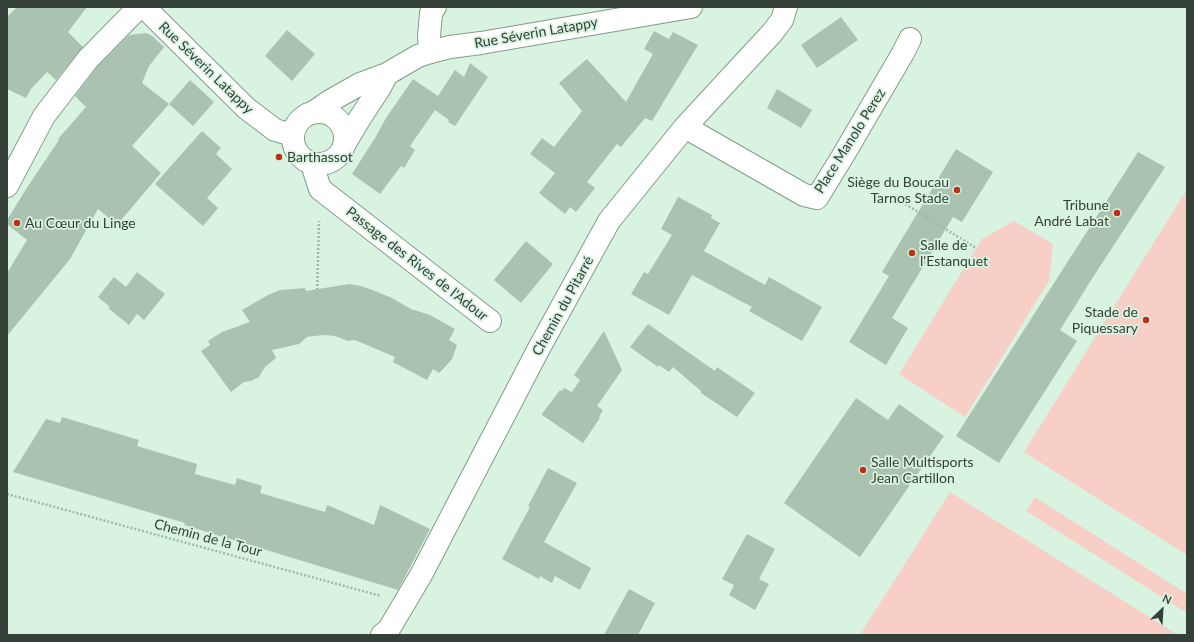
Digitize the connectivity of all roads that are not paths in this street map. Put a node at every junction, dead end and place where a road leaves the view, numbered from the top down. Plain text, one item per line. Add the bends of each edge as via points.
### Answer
1 (139, 7) edge
2 (144, 7) edge
3 (435, 7) edge
4 (691, 7) edge
5 (786, 7) edge
6 (910, 39) dead end
7 (430, 52) junction
8 (387, 74) junction
9 (314, 112) junction
10 (685, 127) junction
11 (293, 135) junction
12 (346, 143) junction
13 (312, 164) junction
14 (7, 186) edge
15 (490, 321) dead end
16 (382, 635) edge

1 - 14 street via 88,59 44,116
2 - 11 street, Rue Séverin Latappy via 246,108 275,130
3 - 7 street via 431,13 428,36
4 - 7 street, Rue Séverin Latappy
5 - 10 street, Chemin du Pitarré via 782,20 772,33
6 - 10 street, Place Manolo Perez via 817,198 804,195
7 - 8 street, Rue Séverin Latappy
8 - 9 street, Rue Séverin Latappy via 360,84
8 - 12 street
9 - 11 street via 300,120
9 - 12 street via 327,113 338,120 345,130
10 - 16 street, Chemin du Pitarré via 609,221 538,350 421,575
11 - 13 street via 293,145 297,153
12 - 13 street via 333,161 321,165
13 - 15 street, Passage des Rives de l'Adour via 320,189

